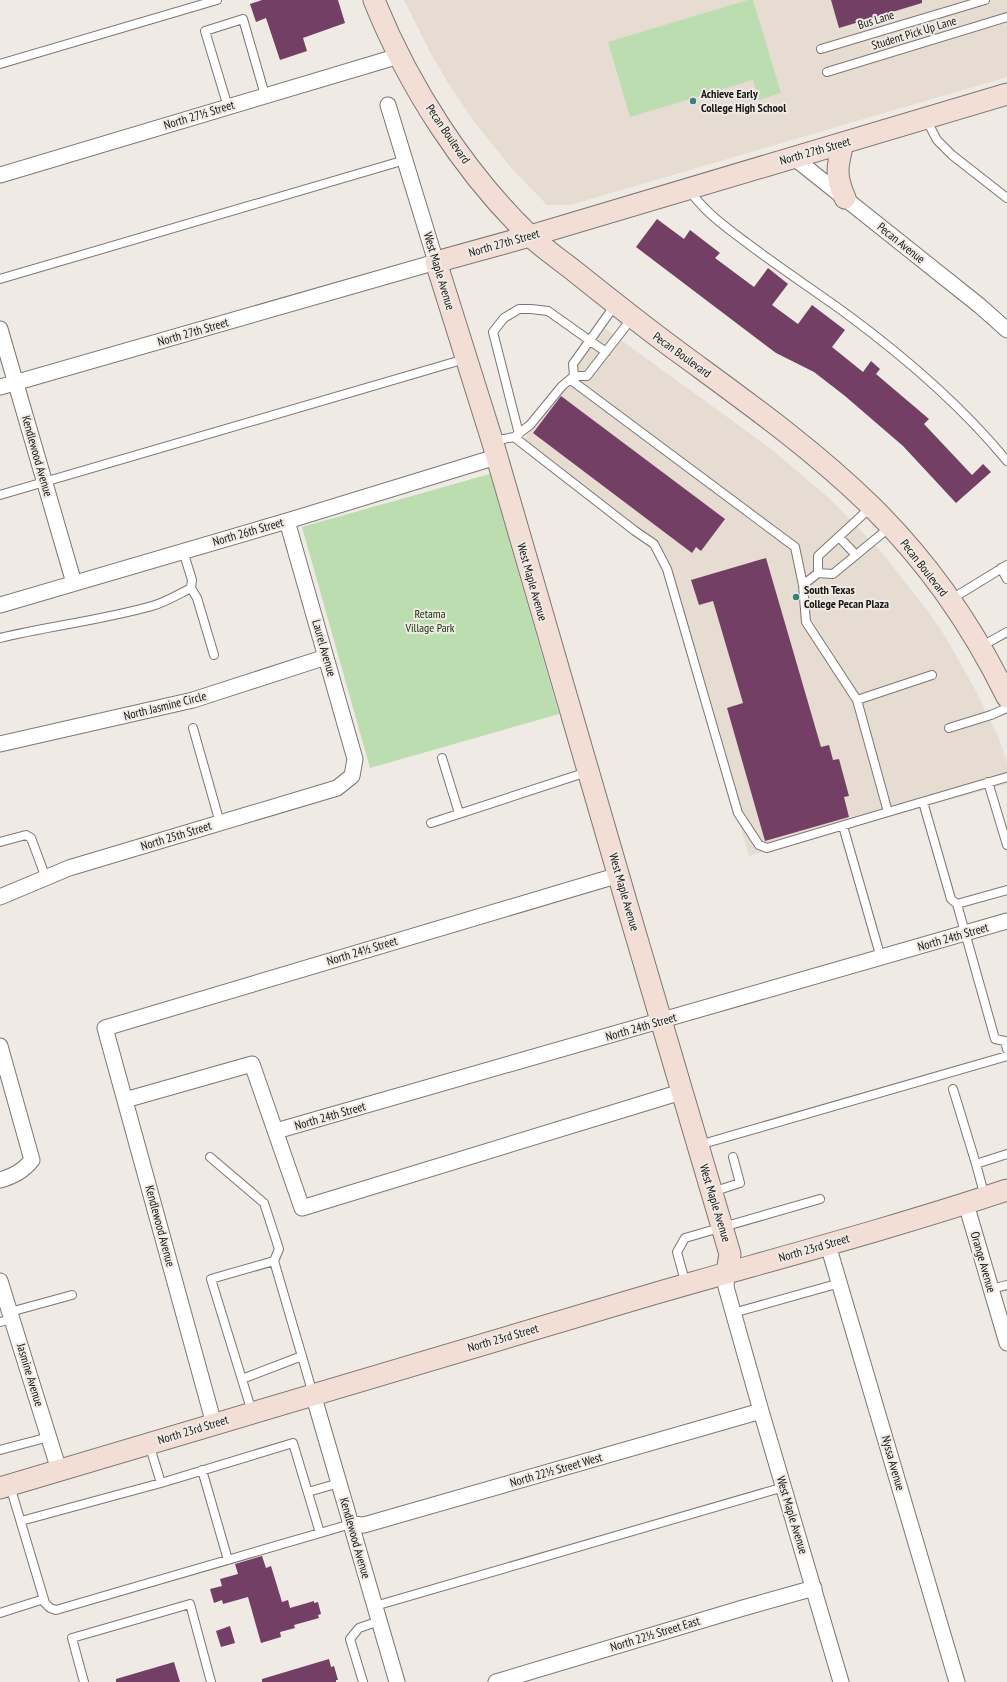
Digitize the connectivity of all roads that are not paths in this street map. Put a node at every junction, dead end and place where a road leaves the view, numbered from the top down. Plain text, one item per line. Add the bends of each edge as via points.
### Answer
1 (217, 0) edge
2 (374, 0) edge
3 (985, 0) edge
4 (1007, 17) edge
5 (821, 49) dead end
6 (399, 56) junction
7 (0, 64) edge
8 (827, 72) dead end
9 (1007, 94) edge
10 (265, 96) junction
11 (388, 105) dead end
12 (228, 107) junction
13 (925, 118) junction
14 (843, 143) junction
15 (793, 157) junction
16 (405, 160) junction
17 (0, 175) edge
18 (689, 189) junction
19 (845, 198) junction
20 (1007, 198) edge
21 (530, 236) junction
22 (436, 262) junction
23 (0, 279) edge
24 (616, 304) junction
25 (632, 318) junction
26 (0, 329) edge
27 (1007, 330) edge
28 (589, 341) junction
29 (606, 352) junction
30 (466, 358) junction
31 (573, 378) junction
32 (16, 382) junction
33 (0, 387) edge
34 (516, 435) junction
35 (494, 449) junction
36 (1007, 461) edge
37 (45, 482) junction
38 (0, 495) edge
39 (871, 507) junction
40 (287, 521) junction
41 (890, 527) junction
42 (839, 537) junction
43 (183, 551) junction
44 (856, 555) junction
45 (1004, 566) edge
46 (818, 573) junction
47 (1007, 579) edge
48 (74, 583) junction
49 (803, 585) junction
50 (191, 588) junction
51 (949, 600) junction
52 (0, 605) edge
53 (1007, 632) edge
54 (0, 638) edge
55 (980, 647) junction
56 (214, 655) dead end
57 (326, 657) junction
58 (932, 675) dead end
59 (1007, 697) edge
60 (857, 700) junction
61 (1007, 708) edge
62 (193, 728) dead end
63 (949, 728) dead end
64 (0, 744) edge
65 (442, 758) dead end
66 (588, 772) junction
67 (352, 776) joint
68 (1007, 777) edge
69 (988, 782) junction
70 (923, 802) junction
71 (888, 812) junction
72 (459, 814) junction
73 (220, 823) junction
74 (430, 823) dead end
75 (843, 826) junction
76 (0, 842) edge
77 (1007, 845) edge
78 (619, 875) junction
79 (46, 878) junction
80 (1007, 890) edge
81 (0, 897) edge
82 (957, 904) junction
83 (1007, 921) edge
84 (966, 933) junction
85 (881, 958) junction
86 (660, 1021) junction
87 (105, 1028) joint
88 (1007, 1035) edge
89 (995, 1039) junction
90 (0, 1046) edge
91 (1007, 1049) edge
92 (1007, 1056) edge
93 (953, 1090) dead end
94 (681, 1092) junction
95 (125, 1100) junction
96 (276, 1132) junction
97 (697, 1146) junction
98 (1007, 1154) edge
99 (210, 1157) dead end
100 (733, 1157) dead end
101 (976, 1164) junction
102 (0, 1180) edge
103 (1007, 1190) edge
104 (711, 1192) junction
105 (820, 1199) dead end
106 (976, 1201) junction
107 (722, 1226) junction
108 (828, 1245) junction
109 (274, 1261) junction
110 (727, 1272) junction
111 (0, 1281) edge
112 (840, 1283) junction
113 (686, 1285) junction
114 (1007, 1285) edge
115 (991, 1289) junction
116 (72, 1295) dead end
117 (1002, 1310) edge
118 (733, 1313) junction
119 (7, 1318) edge
120 (1007, 1343) edge
121 (302, 1356) junction
122 (242, 1379) junction
123 (313, 1394) junction
124 (761, 1411) junction
125 (252, 1412) junction
126 (214, 1424) junction
127 (49, 1437) junction
128 (149, 1443) junction
129 (0, 1450) edge
130 (59, 1470) junction
131 (202, 1470) junction
132 (161, 1483) junction
133 (339, 1483) junction
134 (784, 1486) junction
135 (5, 1487) edge
136 (308, 1492) junction
137 (21, 1521) junction
138 (351, 1524) junction
139 (320, 1533) junction
140 (228, 1560) junction
141 (814, 1588) junction
142 (44, 1599) junction
143 (375, 1606) junction
144 (0, 1613) edge
145 (379, 1620) junction
146 (84, 1682) edge
147 (211, 1682) edge
148 (363, 1682) edge
149 (397, 1682) edge
150 (496, 1682) edge
151 (841, 1682) edge
152 (957, 1682) edge

1 - 7 lane
2 - 6 main road, Pecan Boulevard
3 - 5 lane, Bus Lane
4 - 8 lane, Student Pick Up Lane
6 - 10 street, North 27½ Street
6 - 21 main road, Pecan Boulevard via 432,114 485,189
9 - 13 main road, North 27th Street
10 - 12 street, North 27½ Street
10 - 12 lane via 243,19 205,31
11 - 16 street, West Maple Avenue
12 - 17 street, North 27½ Street
13 - 14 main road, North 27th Street
13 - 20 lane via 937,140 952,155
14 - 15 main road, North 27th Street
14 - 19 main road via 837,174
15 - 18 main road, North 27th Street
15 - 19 street, Pecan Avenue
16 - 22 street, West Maple Avenue
16 - 23 lane
18 - 21 main road, North 27th Street
18 - 36 lane via 701,206 721,223 763,256 848,315 922,374 987,436
19 - 27 street, Pecan Avenue
21 - 22 main road, North 27th Street
21 - 24 main road, Pecan Boulevard
22 - 30 main road, West Maple Avenue
22 - 32 street, North 27th Street
24 - 25 main road, Pecan Boulevard
24 - 28 lane
25 - 29 lane
25 - 39 main road, Pecan Boulevard via 791,437
26 - 32 street, Kendlewood Avenue
28 - 29 lane
28 - 31 lane via 573,364
28 - 34 lane via 548,311 530,308 519,310 504,318 493,332
29 - 31 lane via 587,376
30 - 35 main road, West Maple Avenue
30 - 37 lane
31 - 34 lane via 562,386 530,425
31 - 49 lane via 795,547
32 - 33 street, North 27th Street
32 - 37 street, Kendlewood Avenue
34 - 35 lane
34 - 75 lane via 654,544 667,569 738,813 759,845 767,848
35 - 40 street, North 26th Street
35 - 66 main road, West Maple Avenue
37 - 38 lane
37 - 48 street, Kendlewood Avenue
39 - 41 main road, Pecan Boulevard
39 - 42 lane
40 - 43 street, North 26th Street
40 - 57 street, Laurel Avenue
41 - 44 lane
41 - 51 main road, Pecan Boulevard
42 - 44 lane
42 - 46 lane via 818,556
43 - 48 street, North 26th Street
43 - 50 lane via 192,580
44 - 46 lane via 833,574
45 - 47 lane
45 - 51 lane
46 - 49 lane
48 - 52 street, North 26th Street
49 - 60 lane via 806,622
50 - 54 lane via 154,606
50 - 56 lane via 197,598
51 - 55 main road, Pecan Boulevard
53 - 55 lane
55 - 59 main road, Pecan Boulevard
57 - 64 street, North Jasmine Circle via 193,700
57 - 67 street, Laurel Avenue via 355,759
58 - 60 lane
60 - 71 lane
61 - 63 lane
62 - 73 lane
65 - 72 lane
66 - 72 lane
66 - 78 main road, West Maple Avenue
67 - 73 street, North 25th Street via 337,788
68 - 69 lane
69 - 70 lane
69 - 77 lane
70 - 71 lane
70 - 82 lane via 952,899
71 - 75 lane
72 - 74 lane
73 - 79 street, North 25th Street via 69,868
75 - 85 lane
76 - 79 lane via 26,835 31,838
78 - 86 main road, West Maple Avenue
78 - 87 street, North 24½ Street
79 - 81 street, North 25th Street
80 - 82 lane
82 - 84 lane
83 - 84 street, North 24th Street
84 - 85 street, North 24th Street
84 - 89 lane
85 - 86 street, North 24th Street
86 - 94 main road, West Maple Avenue
86 - 96 street, North 24th Street
87 - 95 street, Kendlewood Avenue
88 - 89 lane
89 - 91 lane via 1005,1041
90 - 102 street via 32,1160 24,1170
92 - 97 lane
93 - 101 lane
94 - 96 street via 302,1208
94 - 97 main road, West Maple Avenue
95 - 96 street via 252,1064
95 - 126 street, Kendlewood Avenue
97 - 104 main road, West Maple Avenue
98 - 101 lane
99 - 109 lane via 264,1203 279,1249
100 - 104 lane via 740,1183
101 - 106 lane
103 - 106 main road, North 23rd Street
104 - 107 main road, West Maple Avenue
105 - 107 lane
106 - 108 main road, North 23rd Street
106 - 115 street, Orange Avenue
107 - 110 main road, West Maple Avenue via 730,1254
107 - 113 lane via 685,1238 677,1252
108 - 110 main road, North 23rd Street
108 - 112 street, Nyssa Avenue
109 - 121 lane
109 - 122 lane via 211,1279
110 - 113 main road, North 23rd Street
110 - 118 street, West Maple Avenue via 726,1287
111 - 119 street, Jasmine Avenue
112 - 118 lane
112 - 152 street, Nyssa Avenue
113 - 123 main road, North 23rd Street
114 - 115 lane
115 - 117 street, Orange Avenue
116 - 119 lane
117 - 120 street, Orange Avenue
118 - 124 street, West Maple Avenue
119 - 127 street, Jasmine Avenue
121 - 122 lane
121 - 123 lane
122 - 125 lane
123 - 125 main road, North 23rd Street
123 - 133 street, Kendlewood Avenue
124 - 134 street, West Maple Avenue
124 - 138 street, North 22½ Street West via 364,1525
125 - 126 main road, North 23rd Street
126 - 128 main road, North 23rd Street
127 - 129 lane
127 - 130 street, Jasmine Avenue
128 - 130 main road, North 23rd Street
128 - 132 lane
130 - 135 main road, North 23rd Street
131 - 132 lane
131 - 136 lane via 293,1443
131 - 140 lane
132 - 137 lane
133 - 136 lane
133 - 138 street, Kendlewood Avenue
134 - 141 street, West Maple Avenue
134 - 143 lane
135 - 137 lane
136 - 139 lane
137 - 142 lane
138 - 139 lane
138 - 143 street, Kendlewood Avenue
139 - 140 lane
140 - 142 lane via 56,1610 50,1608
141 - 150 street, North 22½ Street East
141 - 151 street, West Maple Avenue
142 - 144 lane
143 - 145 street, Kendlewood Avenue
145 - 148 lane via 358,1628 350,1639
145 - 149 street, Kendlewood Avenue
146 - 147 lane via 72,1638 190,1604

